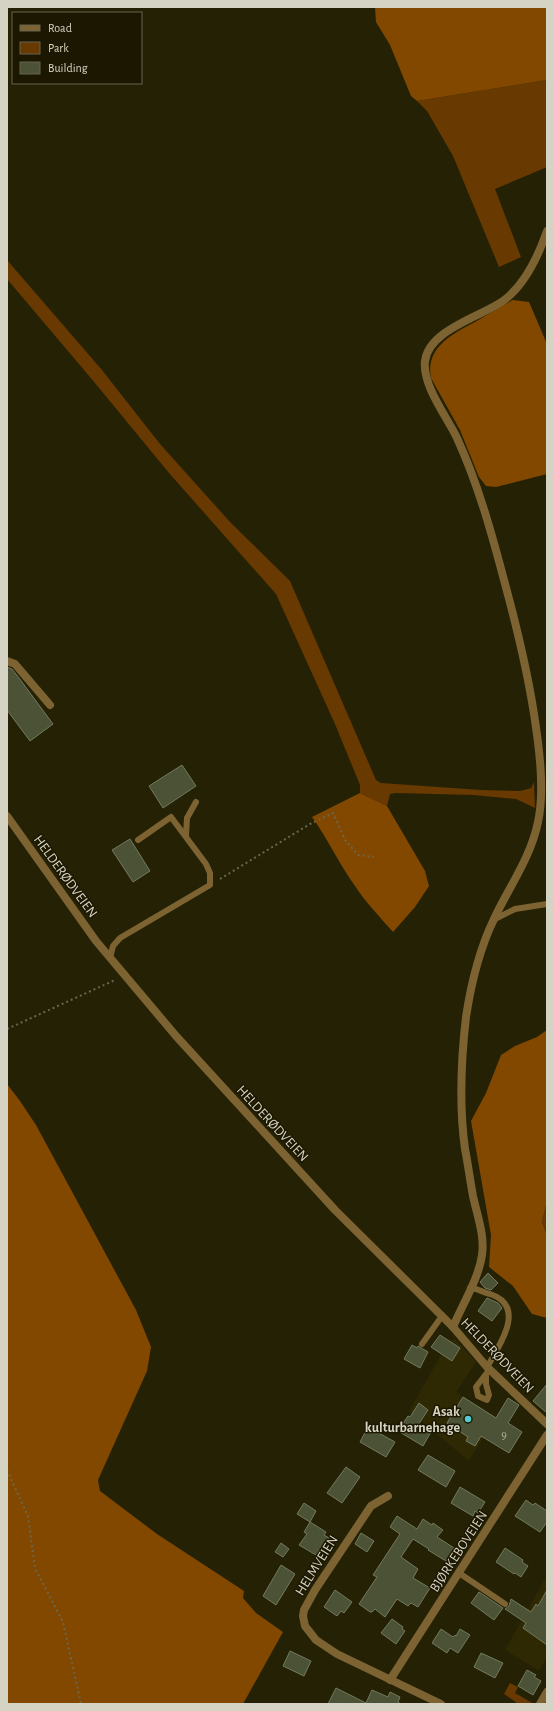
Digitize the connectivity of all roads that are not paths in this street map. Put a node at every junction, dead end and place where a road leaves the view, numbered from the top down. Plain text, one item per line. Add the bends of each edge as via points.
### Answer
1 (547, 234) edge
2 (7, 660) edge
3 (50, 705) dead end
4 (196, 802) dead end
5 (7, 816) edge
6 (186, 836) junction
7 (138, 840) dead end
8 (547, 904) edge
9 (493, 920) junction
10 (110, 958) junction
11 (470, 1288) junction
12 (442, 1316) junction
13 (453, 1327) junction
14 (422, 1344) dead end
15 (487, 1370) junction
16 (547, 1424) edge
17 (547, 1435) edge
18 (388, 1496) dead end
19 (459, 1573) junction
20 (505, 1604) dead end
21 (390, 1680) junction
22 (547, 1692) edge
23 (441, 1704) edge
24 (540, 1704) edge

1 - 9 street via 524,280 516,289 503,301 436,340 428,350 425,360 428,382 457,438 483,504 510,605 534,716 540,771 541,800 538,823 525,862
2 - 3 street via 15,664
4 - 6 lane via 187,818
5 - 10 street, HELDERØDVEIEN
6 - 7 lane via 171,817
6 - 10 lane via 206,864 210,873 210,885 120,938 113,946
8 - 9 lane via 516,909
9 - 11 street via 477,962 466,1016 464,1048 461,1100 465,1145 483,1252
10 - 12 street, HELDERØDVEIEN via 207,1071 335,1210
11 - 13 street
11 - 15 lane via 482,1289 497,1296 504,1300 508,1309 507,1328
12 - 13 street, HELDERØDVEIEN
12 - 14 lane
13 - 15 street, HELDERØDVEIEN
15 - 16 street, HELDERØDVEIEN
17 - 19 street, BJØRKEBOVEIEN
18 - 21 street, HELMVEIEN via 371,1506 347,1539 315,1590 303,1616 308,1630 316,1640 348,1660
19 - 20 lane
19 - 21 street, BJØRKEBOVEIEN
21 - 23 street, HELMVEIEN
22 - 24 street

